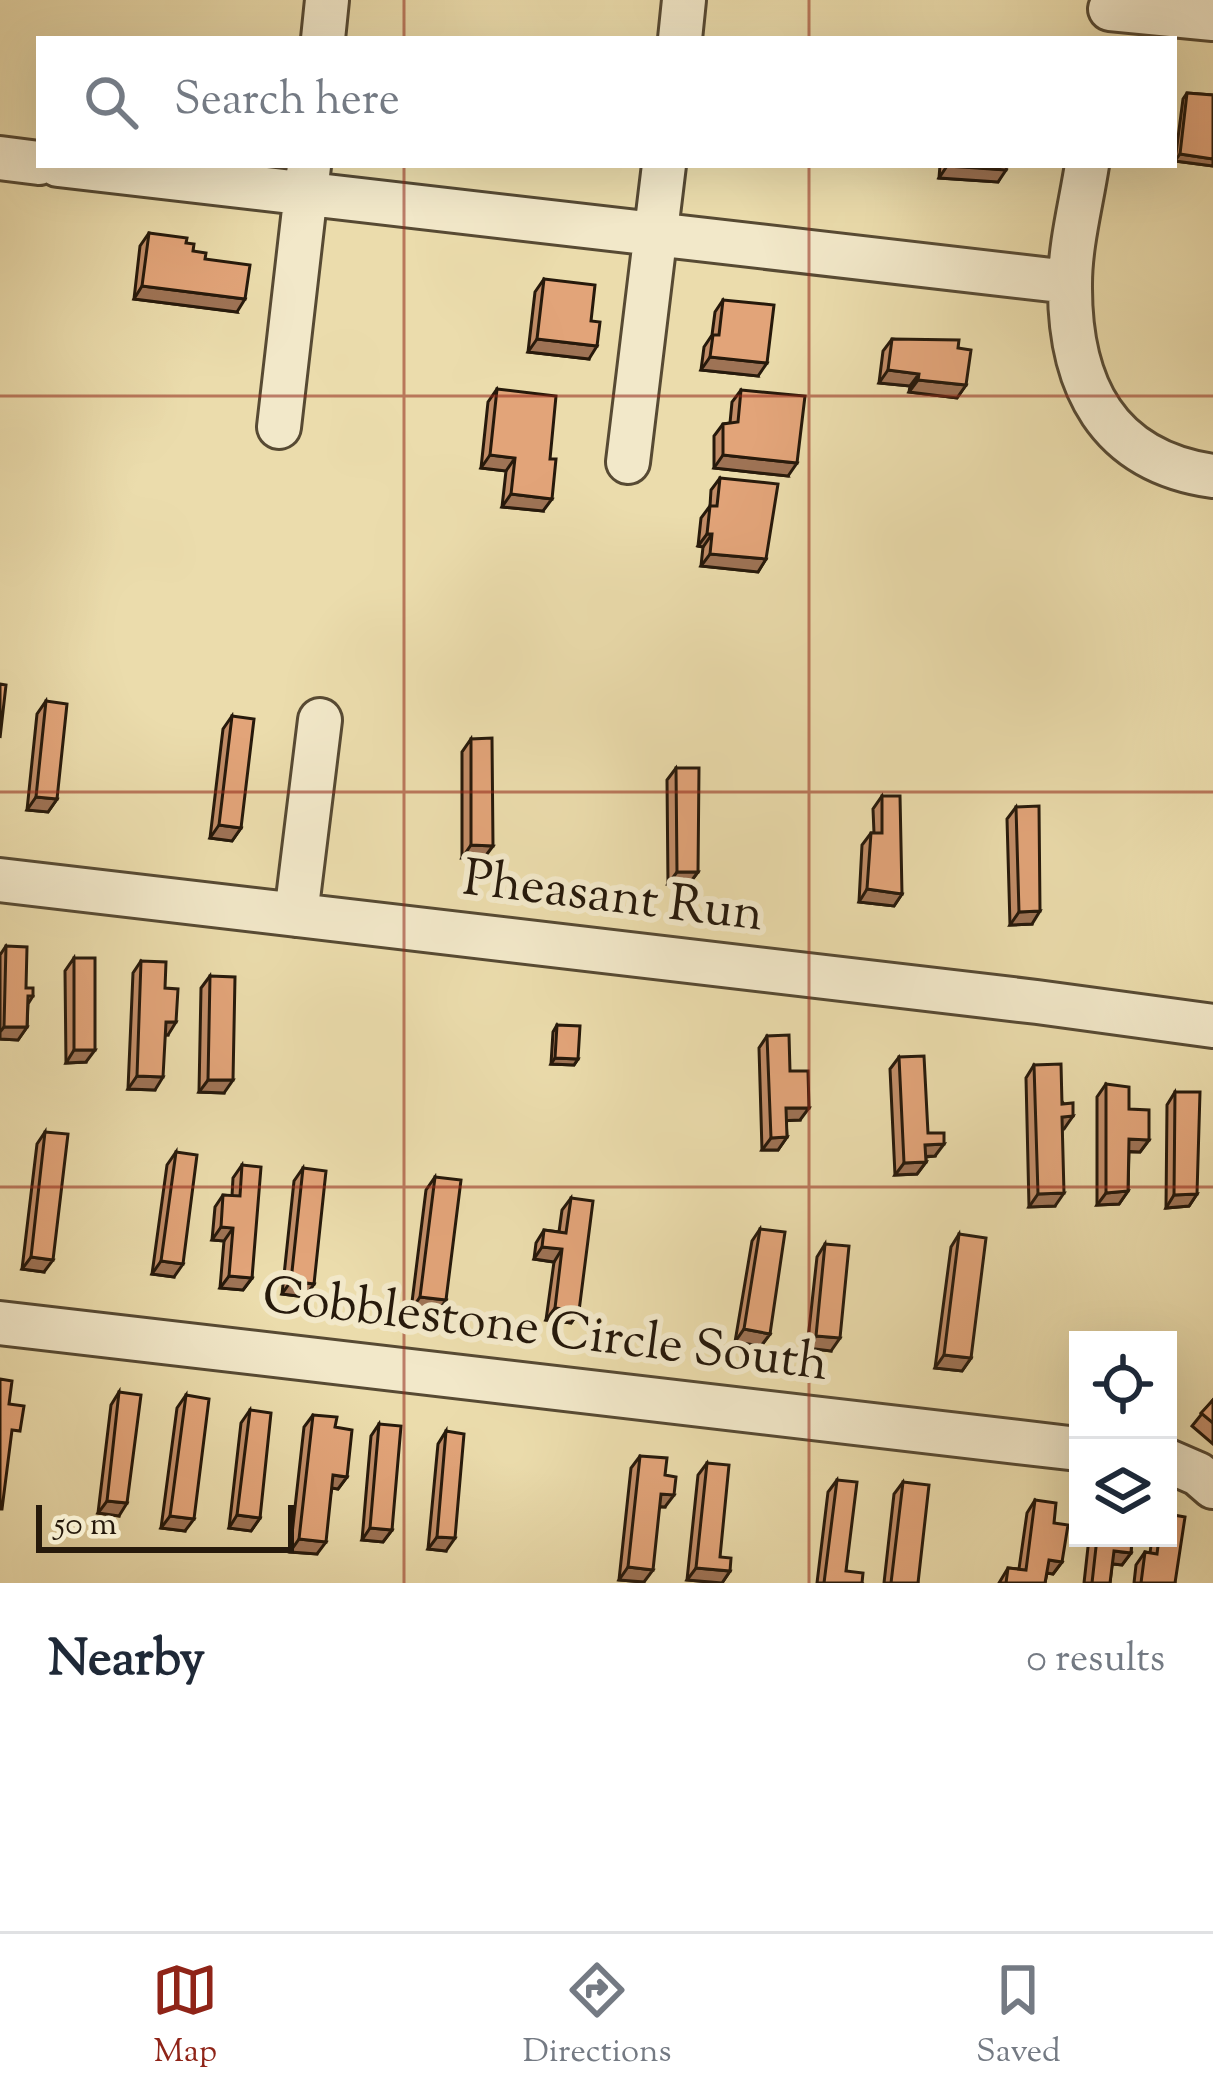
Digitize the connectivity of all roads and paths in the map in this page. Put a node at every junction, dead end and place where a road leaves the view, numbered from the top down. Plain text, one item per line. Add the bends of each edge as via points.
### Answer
1 (327, 0) edge
2 (684, 0) edge
3 (1109, 16) edge
4 (1213, 20) edge
5 (323, 36) edge
6 (680, 36) edge
7 (0, 158) edge
8 (36, 163) edge
9 (108, 168) edge
10 (664, 168) edge
11 (1087, 168) edge
12 (308, 180) edge
13 (656, 234) junction
14 (1070, 282) junction
15 (279, 427) dead end
16 (628, 462) dead end
17 (1213, 476) edge
18 (320, 720) dead end
19 (0, 880) edge
20 (296, 915) junction
21 (1213, 1026) edge
22 (0, 1323) edge
23 (1069, 1448) edge
24 (1177, 1465) edge
25 (1213, 1487) edge

1 - 5 street
2 - 6 street
3 - 4 street
7 - 8 street
9 - 12 street
10 - 13 street
11 - 14 street
12 - 13 street
12 - 15 street
13 - 14 street
13 - 16 street
14 - 17 street via 1075,355 1094,408 1137,452
18 - 20 street
19 - 20 street, Pheasant Run
20 - 21 street, Pheasant Run
22 - 23 street, Cobblestone Circle South
24 - 25 street

